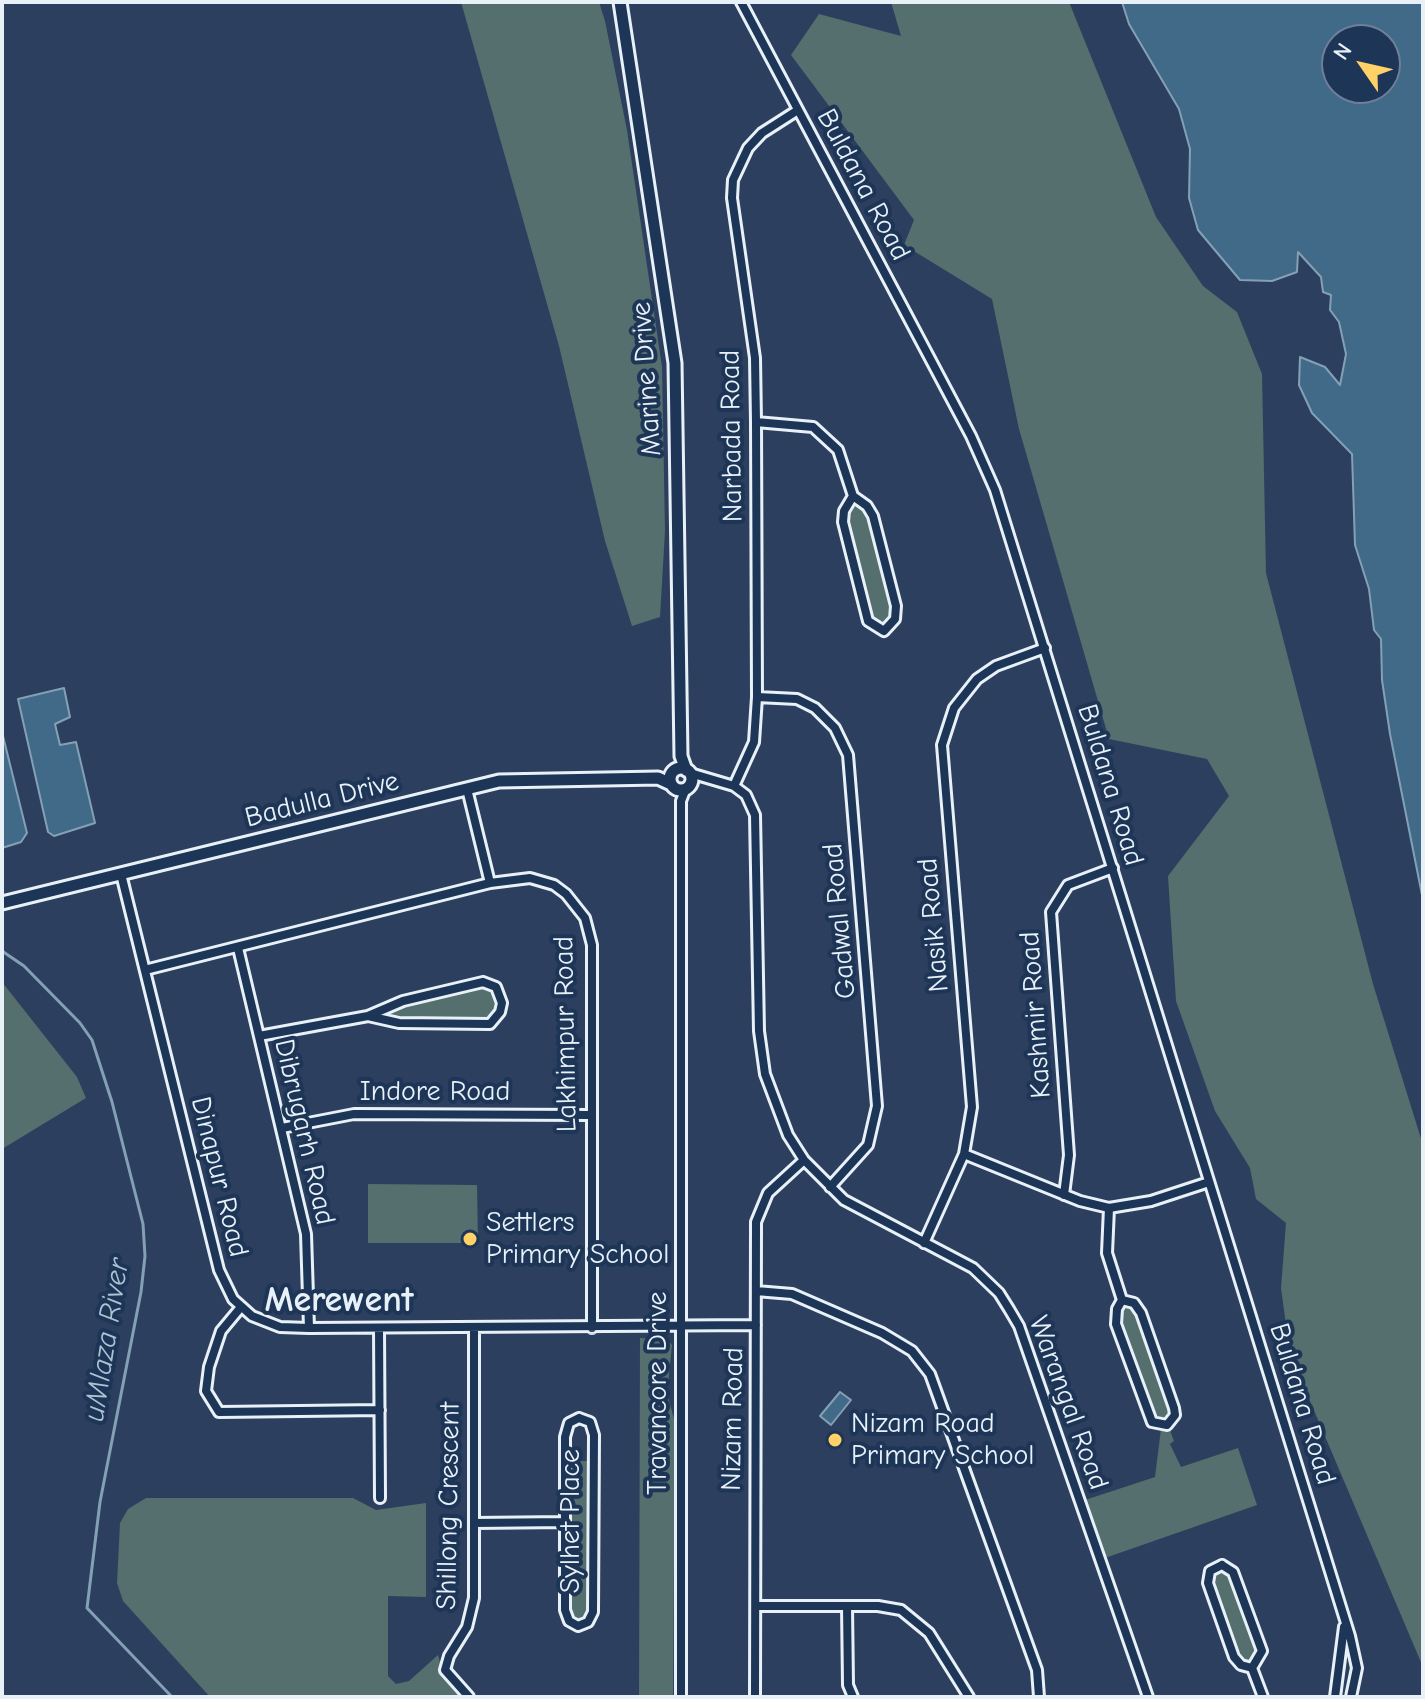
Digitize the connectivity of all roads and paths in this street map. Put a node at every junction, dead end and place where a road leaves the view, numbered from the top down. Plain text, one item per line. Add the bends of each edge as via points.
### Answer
1 (620, 2) edge
2 (741, 2) edge
3 (798, 110) junction
4 (756, 422) junction
5 (853, 496) junction
6 (1045, 648) junction
7 (757, 697) junction
8 (680, 779) junction
9 (734, 786) junction
10 (467, 789) junction
11 (1113, 868) junction
12 (121, 874) junction
13 (490, 883) junction
14 (2, 903) edge
15 (238, 948) junction
16 (145, 970) junction
17 (368, 1016) junction
18 (259, 1036) junction
19 (590, 1115) junction
20 (282, 1128) junction
21 (964, 1154) junction
22 (804, 1160) junction
23 (1209, 1182) junction
24 (830, 1187) junction
25 (1064, 1195) junction
26 (1109, 1208) junction
27 (924, 1243) junction
28 (756, 1291) junction
29 (1122, 1300) junction
30 (241, 1307) junction
31 (756, 1325) junction
32 (680, 1326) junction
33 (309, 1328) junction
34 (379, 1328) junction
35 (474, 1328) junction
36 (592, 1328) junction
37 (380, 1410) junction
38 (380, 1498) dead end
39 (565, 1522) junction
40 (474, 1523) junction
41 (756, 1606) junction
42 (847, 1606) junction
43 (1344, 1620) junction
44 (1252, 1668) junction
45 (469, 1697) edge
46 (681, 1697) edge
47 (755, 1697) edge
48 (853, 1697) edge
49 (969, 1697) edge
50 (1039, 1697) edge
51 (1148, 1697) edge
52 (1263, 1697) edge
53 (1335, 1697) edge
54 (1351, 1697) edge

1 - 8 street, Marine Drive via 675,363
2 - 3 street, Buldana Road
3 - 4 street, Narbada Road via 748,148 733,180 755,358
3 - 6 street, Buldana Road via 971,436 995,490
4 - 5 street via 801,424 821,433 838,450
4 - 7 street, Narbada Road
5 - 5 street via 843,522 868,621 884,631 895,619 896,606 873,516
6 - 11 street, Buldana Road
6 - 21 street, Nasik Road via 977,679 954,708 942,745 972,1107
7 - 9 street, Narbada Road via 754,742
7 - 24 street, Gadwal Road via 797,699 815,708 835,728 848,755 877,1106 868,1145
8 - 9 street
8 - 10 street, Badulla Drive via 524,778
8 - 32 street, Travancore Drive
9 - 22 street, Warangal Road via 752,804 756,827 762,1056 779,1116
10 - 12 street, Badulla Drive
10 - 13 street
11 - 23 street, Buldana Road
11 - 25 street, Kashmir Road via 1068,885 1051,912 1069,1155
12 - 14 street, Badulla Drive
12 - 16 street, Dinapur Road
13 - 15 street, Lakhimpur Road
13 - 19 street, Lakhimpur Road via 530,878 554,885 585,918 592,945
15 - 16 street, Lakhimpur Road
15 - 18 street, Dibrugarh Road
16 - 30 street, Dinapur Road via 219,1270
17 - 17 street via 403,1001 483,982 496,987 502,1003 495,1021 484,1024 399,1023
17 - 18 street
18 - 20 street, Dibrugarh Road
19 - 20 street, Indore Road via 354,1114
19 - 36 street, Lakhimpur Road
20 - 33 street, Dibrugarh Road via 306,1234
21 - 25 street
21 - 27 street, Nasik Road
22 - 24 street, Warangal Road
22 - 28 street, Nizam Road via 760,1206
23 - 26 street
23 - 43 street, Buldana Road
24 - 27 street, Warangal Road via 860,1211
25 - 26 street
26 - 29 street via 1107,1253
27 - 51 street, Warangal Road via 960,1259 988,1280 1019,1326
28 - 31 street, Nizam Road
28 - 50 street via 792,1294 882,1333 912,1351 930,1374 1037,1670
29 - 29 street via 1116,1324 1144,1402 1152,1422 1167,1425 1174,1408 1150,1339 1138,1308
30 - 33 street via 280,1327
30 - 37 street via 221,1331 209,1367 206,1391 219,1412
31 - 32 street
31 - 41 street, Nizam Road
32 - 36 street
32 - 46 street, Travancore Drive
33 - 34 street
34 - 35 street
34 - 37 street
35 - 36 street
35 - 40 street, Shillong Crescent
37 - 38 street
39 - 39 street, Sylhet Place via 566,1616 578,1626 593,1612 594,1435 585,1418 569,1423 565,1437
39 - 40 street, Sylhet Place
40 - 45 street, Shillong Crescent via 472,1614 446,1663 449,1677
41 - 42 street
41 - 47 street, Nizam Road
42 - 48 street via 848,1685
42 - 49 street via 892,1607 910,1615 929,1633
43 - 53 street, Buldana Road
43 - 54 street, Buldana Road via 1357,1668
44 - 44 street via 1234,1657 1208,1583 1216,1566 1233,1572 1262,1651
44 - 52 street

